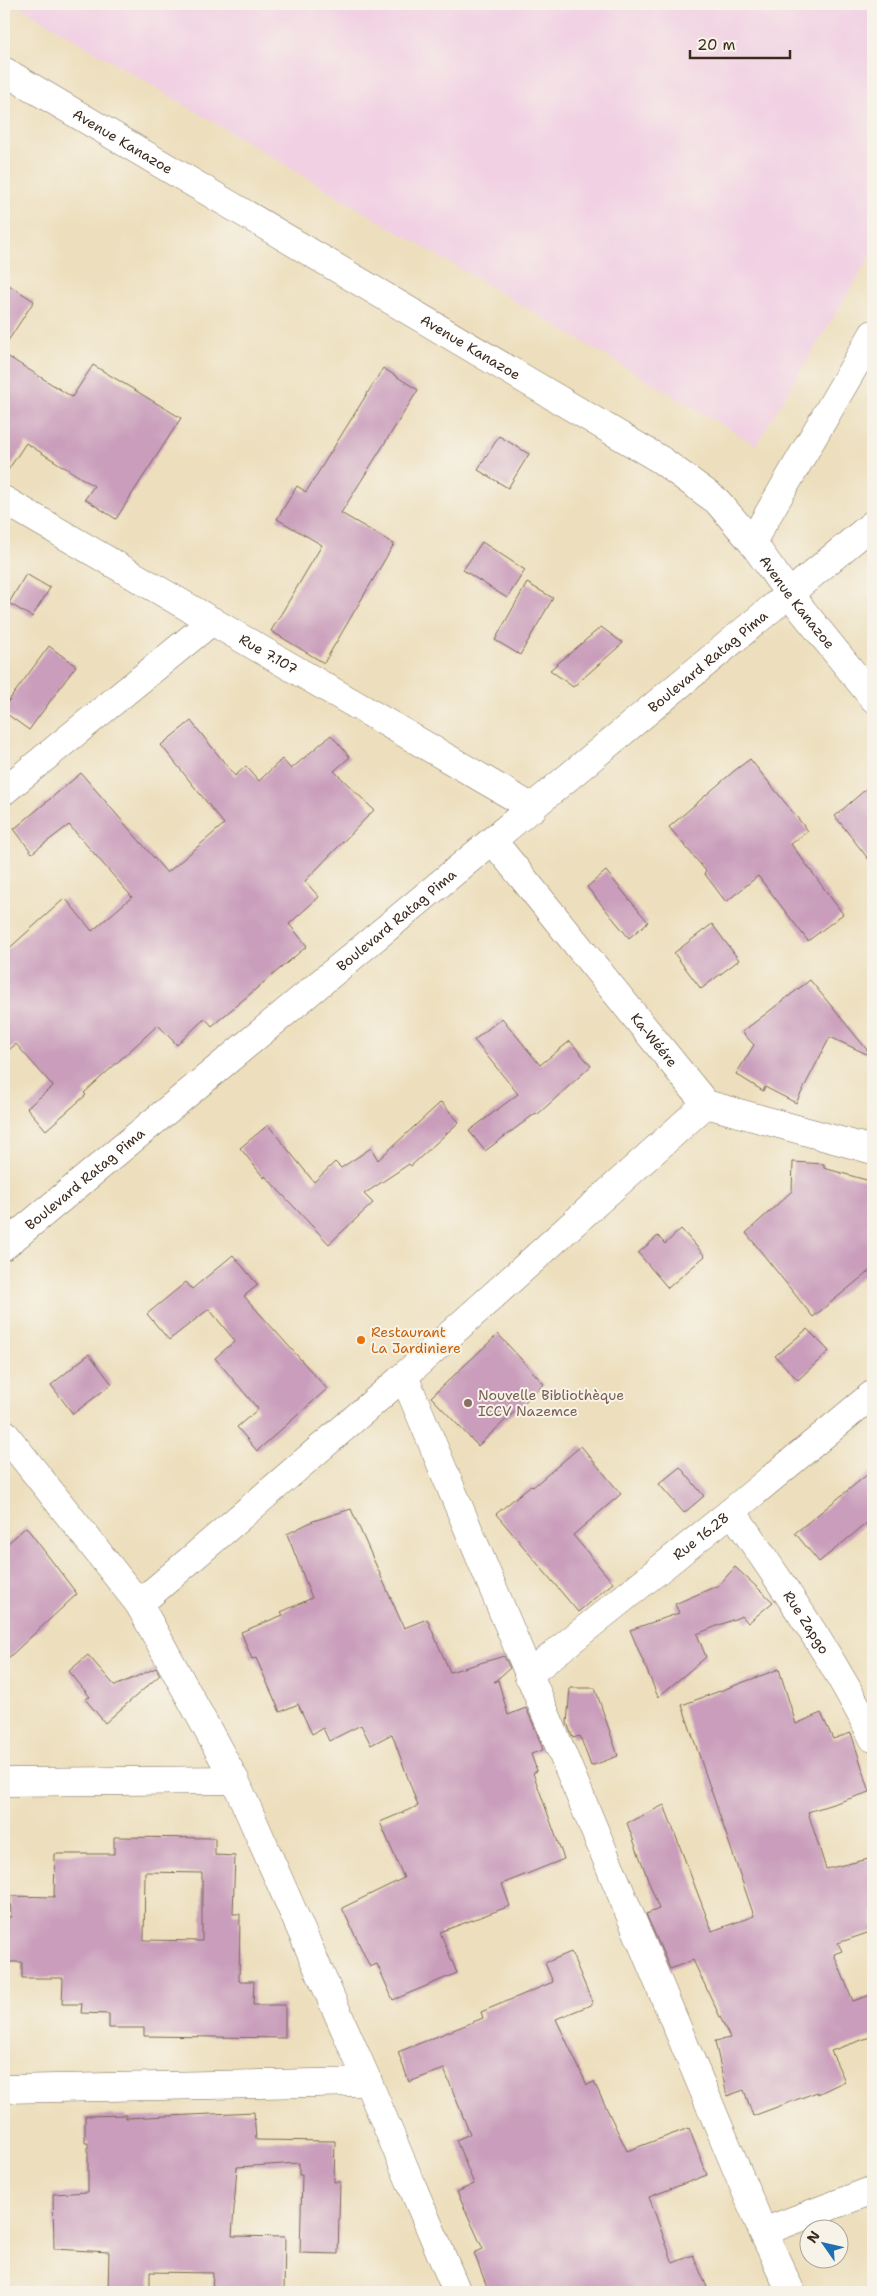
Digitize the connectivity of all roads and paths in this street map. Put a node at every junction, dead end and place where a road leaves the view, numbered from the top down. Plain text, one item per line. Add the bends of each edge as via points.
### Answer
1 (4, 70) edge
2 (873, 334) edge
3 (4, 500) edge
4 (873, 524) edge
5 (752, 542) junction
6 (790, 595) junction
7 (212, 621) junction
8 (873, 698) edge
9 (4, 791) edge
10 (533, 808) junction
11 (493, 841) junction
12 (706, 1104) junction
13 (873, 1150) edge
14 (4, 1246) edge
15 (404, 1376) junction
16 (873, 1394) edge
17 (4, 1433) edge
18 (732, 1511) junction
19 (138, 1604) junction
20 (528, 1675) junction
21 (873, 1738) edge
22 (235, 1780) junction
23 (4, 1782) edge
24 (368, 2082) junction
25 (4, 2089) edge
26 (873, 2190) edge
27 (763, 2232) junction
28 (457, 2292) edge
29 (791, 2292) edge

1 - 5 street, Avenue Kanazoe via 661,460 717,501
2 - 5 street
3 - 7 street, Rue 7.107
4 - 6 street, Boulevard Ratag Pima
5 - 6 street, Avenue Kanazoe
6 - 8 street, Avenue Kanazoe
6 - 10 street, Boulevard Ratag Pima
7 - 9 street
7 - 10 street, Rue 7.107
10 - 11 street, Boulevard Ratag Pima
11 - 12 street, Ka-Wéére
11 - 14 street, Boulevard Ratag Pima
12 - 13 street
12 - 15 street
15 - 19 street
15 - 20 street
16 - 18 street, Rue 16.28
17 - 19 street
18 - 20 street, Rue 16.28
18 - 21 street, Rue Zapgo via 798,1607 857,1705
19 - 22 street
20 - 27 street
22 - 23 street
22 - 24 street
24 - 25 street
24 - 28 street
26 - 27 street
27 - 29 street

